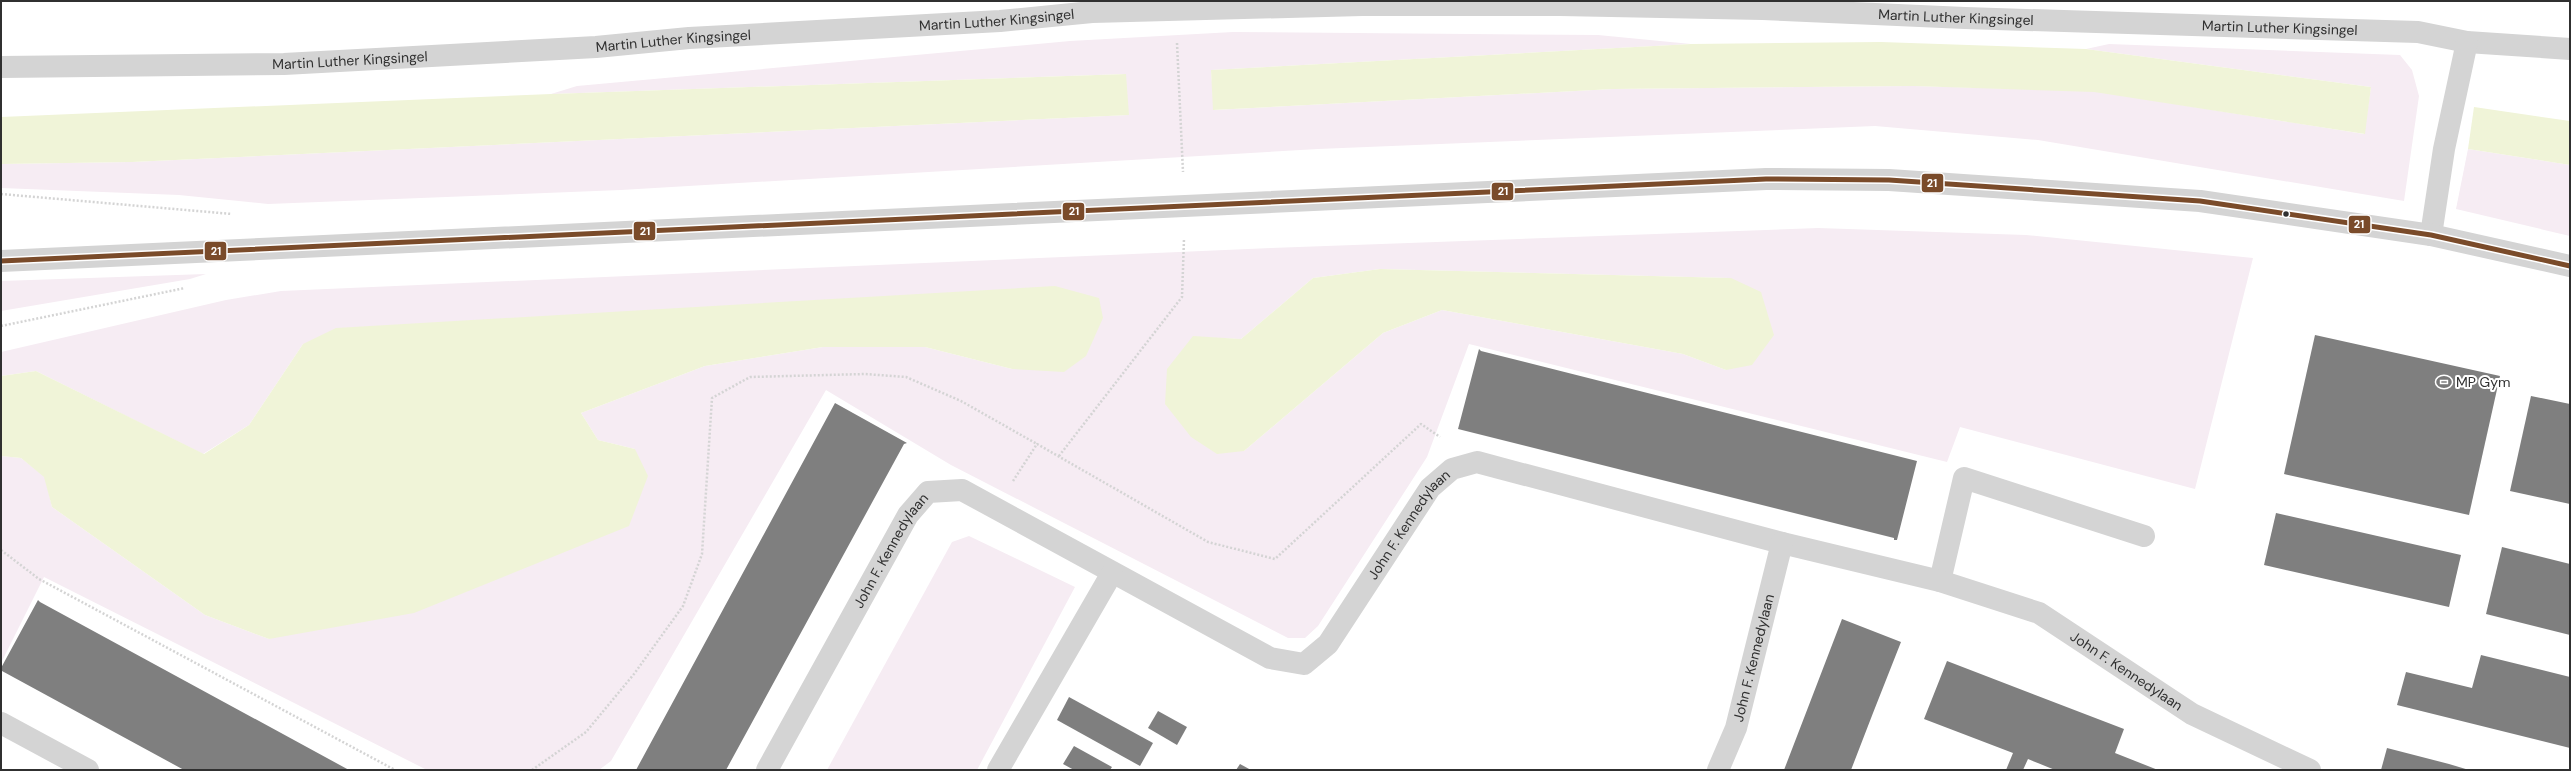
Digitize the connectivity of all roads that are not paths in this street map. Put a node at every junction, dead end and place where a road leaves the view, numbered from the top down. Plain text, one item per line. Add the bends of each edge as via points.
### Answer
1 (2467, 42) junction
2 (2570, 49) edge
3 (1, 67) edge
4 (2431, 236) junction
5 (1, 260) edge
6 (2570, 266) edge
7 (2144, 536) dead end
8 (1782, 543) junction
9 (1112, 573) junction
10 (1940, 581) junction
11 (1, 724) edge
12 (88, 770) edge
13 (767, 770) edge
14 (998, 770) edge
15 (1718, 770) edge
16 (2310, 770) edge

1 - 2 street, Martin Luther Kingsingel
1 - 3 street, Martin Luther Kingsingel via 2418,32 1763,9 1458,4 1092,12 1000,21 284,64
1 - 4 street via 2444,149
4 - 5 street via 2200,201 1889,180 1766,179
4 - 6 street
7 - 10 street via 1964,478
8 - 9 street, John F. Kennedylaan via 1477,462 1452,469 1430,488 1328,644 1304,664 1270,658
8 - 10 street, John F. Kennedylaan
8 - 15 street, John F. Kennedylaan via 1736,728
9 - 13 street, John F. Kennedylaan via 962,490 928,492 908,515
9 - 14 street
10 - 16 street, John F. Kennedylaan via 2039,613 2192,714
11 - 12 street

